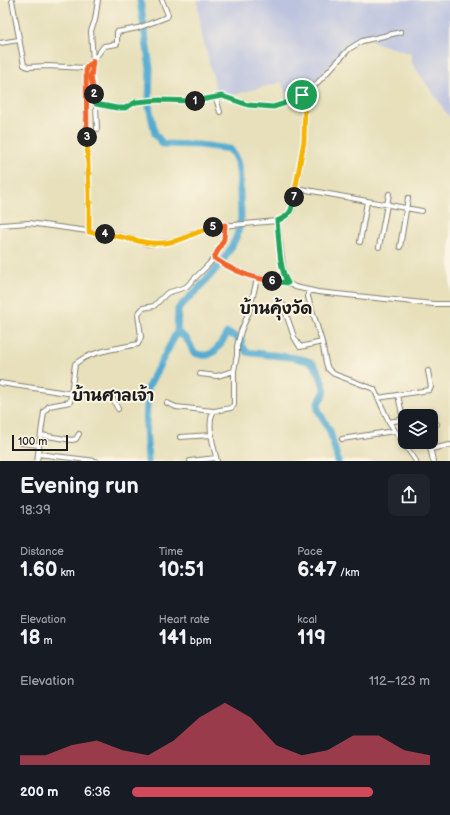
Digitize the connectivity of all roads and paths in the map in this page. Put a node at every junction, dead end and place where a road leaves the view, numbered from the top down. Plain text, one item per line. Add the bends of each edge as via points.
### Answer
1 (12, 0) edge
2 (98, 0) edge
3 (162, 0) edge
4 (401, 32) dead end
5 (19, 40) junction
6 (0, 43) edge
7 (93, 61) junction
8 (86, 68) junction
9 (307, 94) junction
10 (216, 98) junction
11 (96, 104) junction
12 (220, 112) dead end
13 (97, 128) dead end
14 (296, 188) junction
15 (389, 194) dead end
16 (408, 198) dead end
17 (367, 202) junction
18 (386, 205) junction
19 (407, 208) junction
20 (422, 211) dead end
21 (277, 221) junction
22 (0, 225) edge
23 (225, 225) junction
24 (89, 232) junction
25 (360, 242) dead end
26 (379, 247) dead end
27 (400, 248) dead end
28 (215, 259) junction
29 (257, 279) junction
30 (288, 283) junction
31 (308, 290) junction
32 (450, 304) edge
33 (283, 305) dead end
34 (322, 342) junction
35 (234, 371) junction
36 (428, 371) dead end
37 (200, 374) dead end
38 (0, 383) edge
39 (72, 393) junction
40 (398, 395) junction
41 (378, 398) junction
42 (167, 403) dead end
43 (118, 409) dead end
44 (402, 409) edge
45 (213, 411) junction
46 (398, 420) edge
47 (389, 422) junction
48 (394, 430) junction
49 (79, 434) dead end
50 (41, 435) junction
51 (212, 435) junction
52 (180, 437) dead end
53 (342, 438) dead end
54 (21, 443) dead end
55 (450, 445) edge
56 (39, 446) junction
57 (438, 448) edge
58 (431, 449) edge
59 (38, 454) junction
60 (217, 459) edge
61 (37, 461) edge
62 (96, 461) edge
63 (190, 461) edge
64 (416, 461) edge
65 (433, 461) edge

1 - 5 street
2 - 7 street via 91,31
3 - 7 street via 168,16 138,28 117,32 117,44 104,46
4 - 9 street via 362,41 349,49
5 - 6 street
5 - 8 street via 26,67
7 - 8 street
7 - 11 street via 91,77
8 - 24 street
9 - 10 street via 273,107 248,105 222,96
9 - 14 street via 304,141
10 - 11 street via 136,102 125,108
10 - 12 street
11 - 13 street
14 - 17 street
14 - 21 street via 290,214
15 - 18 street
16 - 19 street
17 - 18 street
17 - 25 street
18 - 19 street
18 - 26 street
19 - 20 street
19 - 27 street
21 - 23 street
21 - 30 street via 283,268
22 - 24 street via 29,223
23 - 24 street via 158,244
23 - 28 street via 224,239
28 - 29 street
28 - 39 street via 186,287 167,293 154,306 143,308 138,314 141,338 138,344 102,351 79,360 75,364
29 - 30 street
29 - 35 street via 249,312 241,331
30 - 31 street via 299,289
31 - 32 street
31 - 34 street
33 - 34 street via 300,347
34 - 41 street via 328,369 334,374 374,389
35 - 37 street via 219,376
35 - 45 street via 234,405 231,408
36 - 40 street via 430,389
38 - 39 street
39 - 43 street via 112,397
39 - 50 street via 70,402 46,408
40 - 41 street
40 - 44 street
41 - 47 street
42 - 45 street via 176,407
45 - 51 street via 210,424
46 - 47 street
47 - 48 street
48 - 53 street
48 - 64 street
49 - 50 street via 72,440
50 - 56 street
51 - 52 street
51 - 60 street
54 - 56 street
55 - 57 street
56 - 59 street
58 - 65 street
59 - 61 street
59 - 62 street
60 - 63 street

